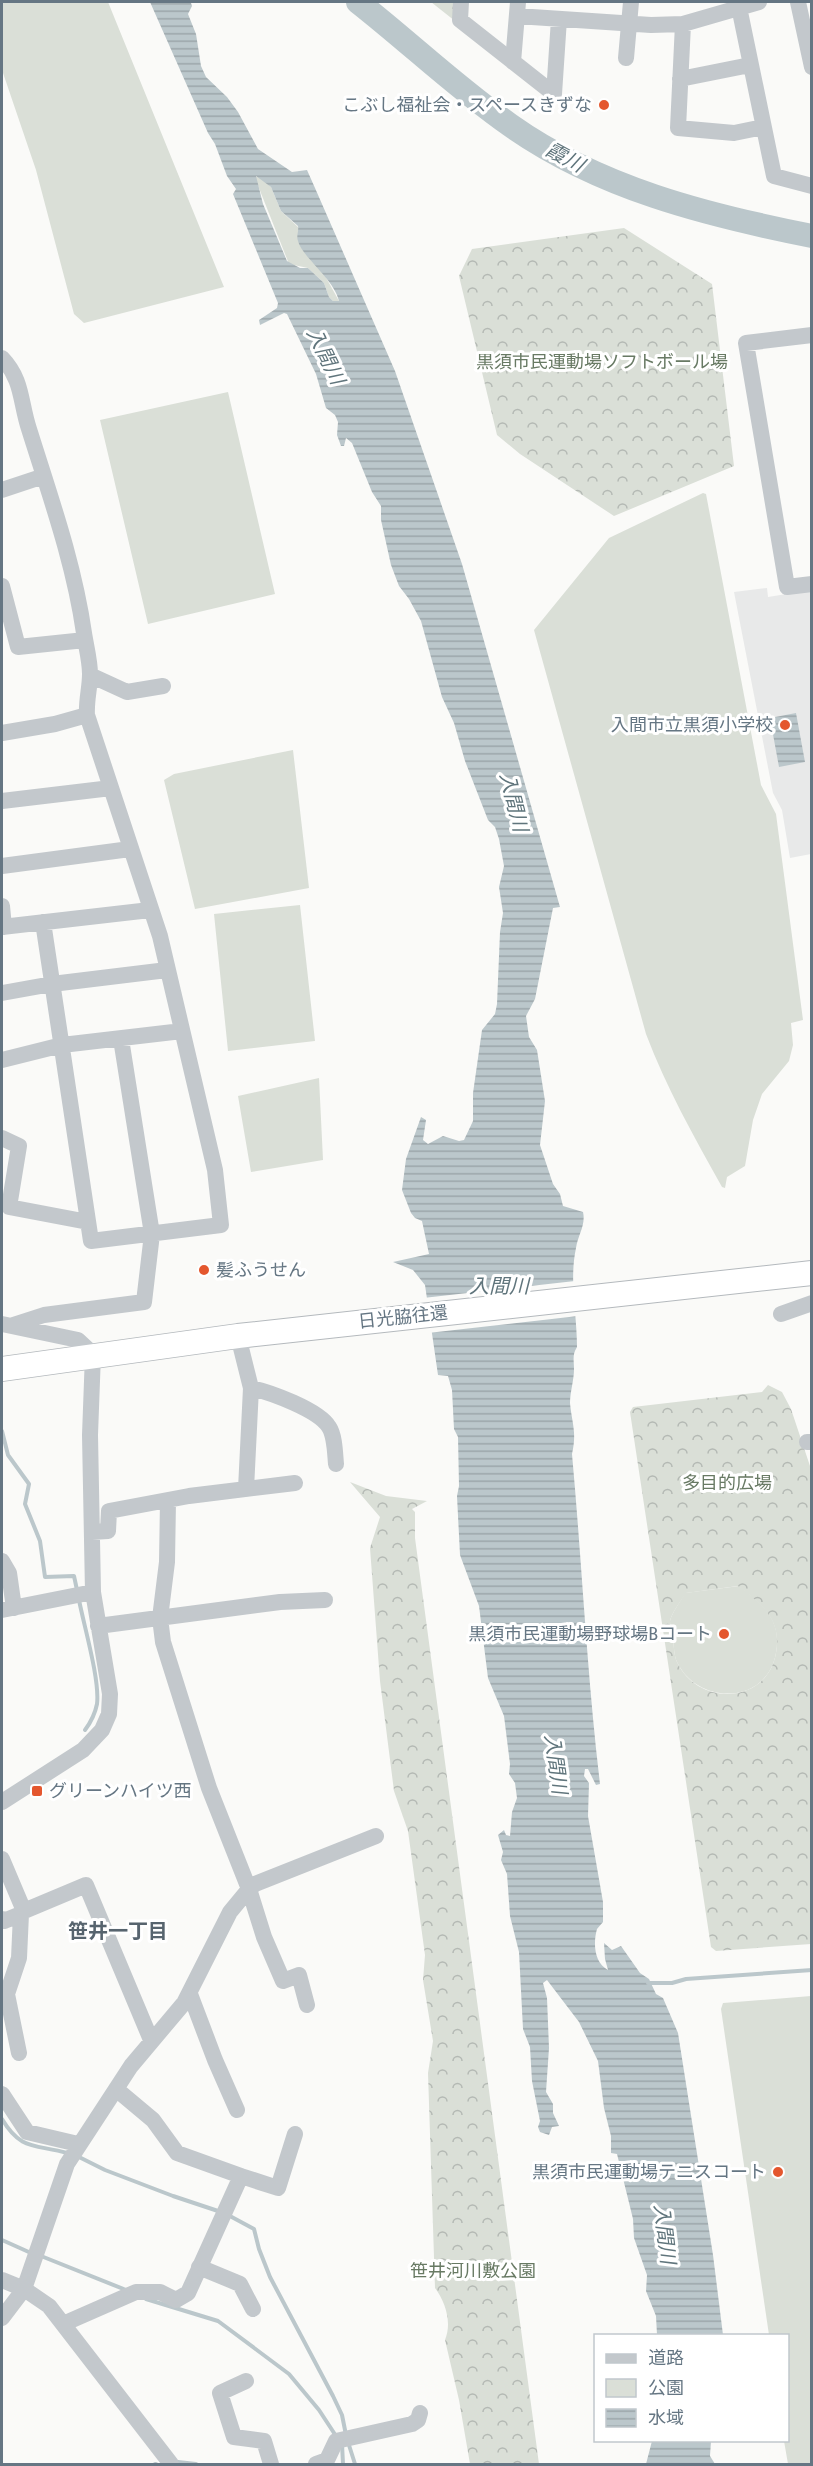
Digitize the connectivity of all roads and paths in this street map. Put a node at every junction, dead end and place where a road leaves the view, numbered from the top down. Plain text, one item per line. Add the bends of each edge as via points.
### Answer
1 (461, 2) edge
2 (631, 2) edge
3 (759, 2) edge
4 (798, 2) edge
5 (739, 8) junction
6 (517, 9) edge
7 (559, 19) junction
8 (629, 24) junction
9 (683, 24) junction
10 (626, 58) dead end
11 (513, 62) junction
12 (750, 65) junction
13 (812, 67) edge
14 (680, 79) junction
15 (763, 127) junction
16 (812, 186) edge
17 (812, 335) edge
18 (2, 358) edge
19 (44, 476) junction
20 (2, 490) edge
21 (812, 584) edge
22 (2, 586) edge
23 (85, 640) junction
24 (90, 675) junction
25 (163, 686) dead end
26 (87, 715) junction
27 (2, 733) edge
28 (111, 788) junction
29 (2, 801) edge
30 (130, 849) junction
31 (2, 866) edge
32 (2, 906) edge
33 (150, 910) junction
34 (42, 922) junction
35 (3, 927) edge
36 (167, 970) junction
37 (52, 984) junction
38 (2, 993) edge
39 (182, 1031) junction
40 (121, 1038) junction
41 (62, 1045) junction
42 (2, 1060) edge
43 (2, 1138) edge
44 (88, 1222) junction
45 (152, 1234) junction
46 (812, 1273) edge
47 (812, 1303) edge
48 (781, 1314) dead end
49 (7, 1325) edge
50 (238, 1336) junction
51 (93, 1354) junction
52 (2, 1369) edge
53 (251, 1388) junction
54 (336, 1464) dead end
55 (295, 1483) dead end
56 (246, 1489) junction
57 (168, 1501) junction
58 (92, 1532) junction
59 (2, 1561) edge
60 (93, 1592) junction
61 (324, 1600) dead end
62 (8, 1609) edge
63 (160, 1618) junction
64 (98, 1626) junction
65 (2, 1802) edge
66 (376, 1836) dead end
67 (2, 1859) edge
68 (249, 1889) junction
69 (23, 1912) junction
70 (2, 1919) edge
71 (190, 1994) junction
72 (307, 2005) dead end
73 (151, 2040) junction
74 (19, 2053) dead end
75 (116, 2090) junction
76 (2, 2094) edge
77 (237, 2110) dead end
78 (295, 2134) dead end
79 (78, 2144) junction
80 (241, 2176) junction
81 (199, 2266) junction
82 (2, 2280) edge
83 (24, 2289) junction
84 (253, 2309) dead end
85 (2, 2318) edge
86 (63, 2324) junction
87 (246, 2382) dead end
88 (420, 2413) dead end
89 (171, 2464) edge
90 (271, 2464) edge
91 (316, 2464) edge

1 - 11 street via 460,20
2 - 8 street
3 - 5 street
4 - 13 street
5 - 9 street
5 - 12 street
6 - 7 street
6 - 11 street
7 - 8 street
7 - 11 street via 554,94
8 - 9 street
8 - 10 street
9 - 14 street
12 - 14 street
12 - 15 street
14 - 15 street via 678,128 734,133
15 - 16 street via 774,176
17 - 21 street via 746,343 787,587
18 - 19 street via 13,369 19,384
19 - 20 street
19 - 23 street via 79,599
22 - 23 street via 18,647
23 - 24 street
24 - 25 street via 127,692
24 - 26 street
26 - 27 street
26 - 28 street
28 - 29 street
28 - 30 street
30 - 31 street
30 - 33 street
32 - 35 street
33 - 34 street
33 - 36 street
34 - 35 street
34 - 37 street
36 - 37 street
36 - 39 street
37 - 38 street
37 - 41 street
39 - 40 street
39 - 45 street via 215,1170 221,1225
40 - 41 street
40 - 45 street
41 - 42 street
41 - 44 street
43 - 44 street via 20,1146 9,1207
44 - 45 street via 91,1241
45 - 49 street via 144,1302 44,1314
46 - 50 highway, 日光脇往還
47 - 48 street
49 - 51 street via 78,1340
50 - 51 highway, 日光脇往還
50 - 53 street
51 - 52 highway, 日光脇往還
51 - 58 street
53 - 54 street via 318,1416 330,1428
53 - 56 street
55 - 56 street
56 - 57 street
57 - 58 street via 109,1511 108,1531
57 - 63 street via 167,1562
58 - 60 street
59 - 62 street via 9,1573
60 - 62 street
60 - 64 street
61 - 63 street
63 - 64 street
63 - 68 street via 163,1641 209,1788
64 - 65 street via 110,1694 109,1714 102,1730 84,1750
66 - 68 street
67 - 69 street
68 - 71 street via 230,1912
68 - 72 street via 283,1981 298,1975
69 - 70 street
69 - 73 street via 86,1885
69 - 74 street via 20,1958 7,1994
71 - 73 street
71 - 77 street
73 - 75 street
75 - 79 street
75 - 80 street via 153,2120 177,2153
76 - 79 street via 27,2132
78 - 80 street via 278,2188
79 - 83 street via 67,2164
80 - 81 street
81 - 84 street via 240,2284
81 - 86 street via 188,2293 176,2300 160,2292 133,2294
82 - 83 street
83 - 85 street
83 - 86 street via 49,2306
86 - 89 street
87 - 90 street via 220,2393 234,2437 264,2441
88 - 91 street via 412,2424 336,2440 327,2460

